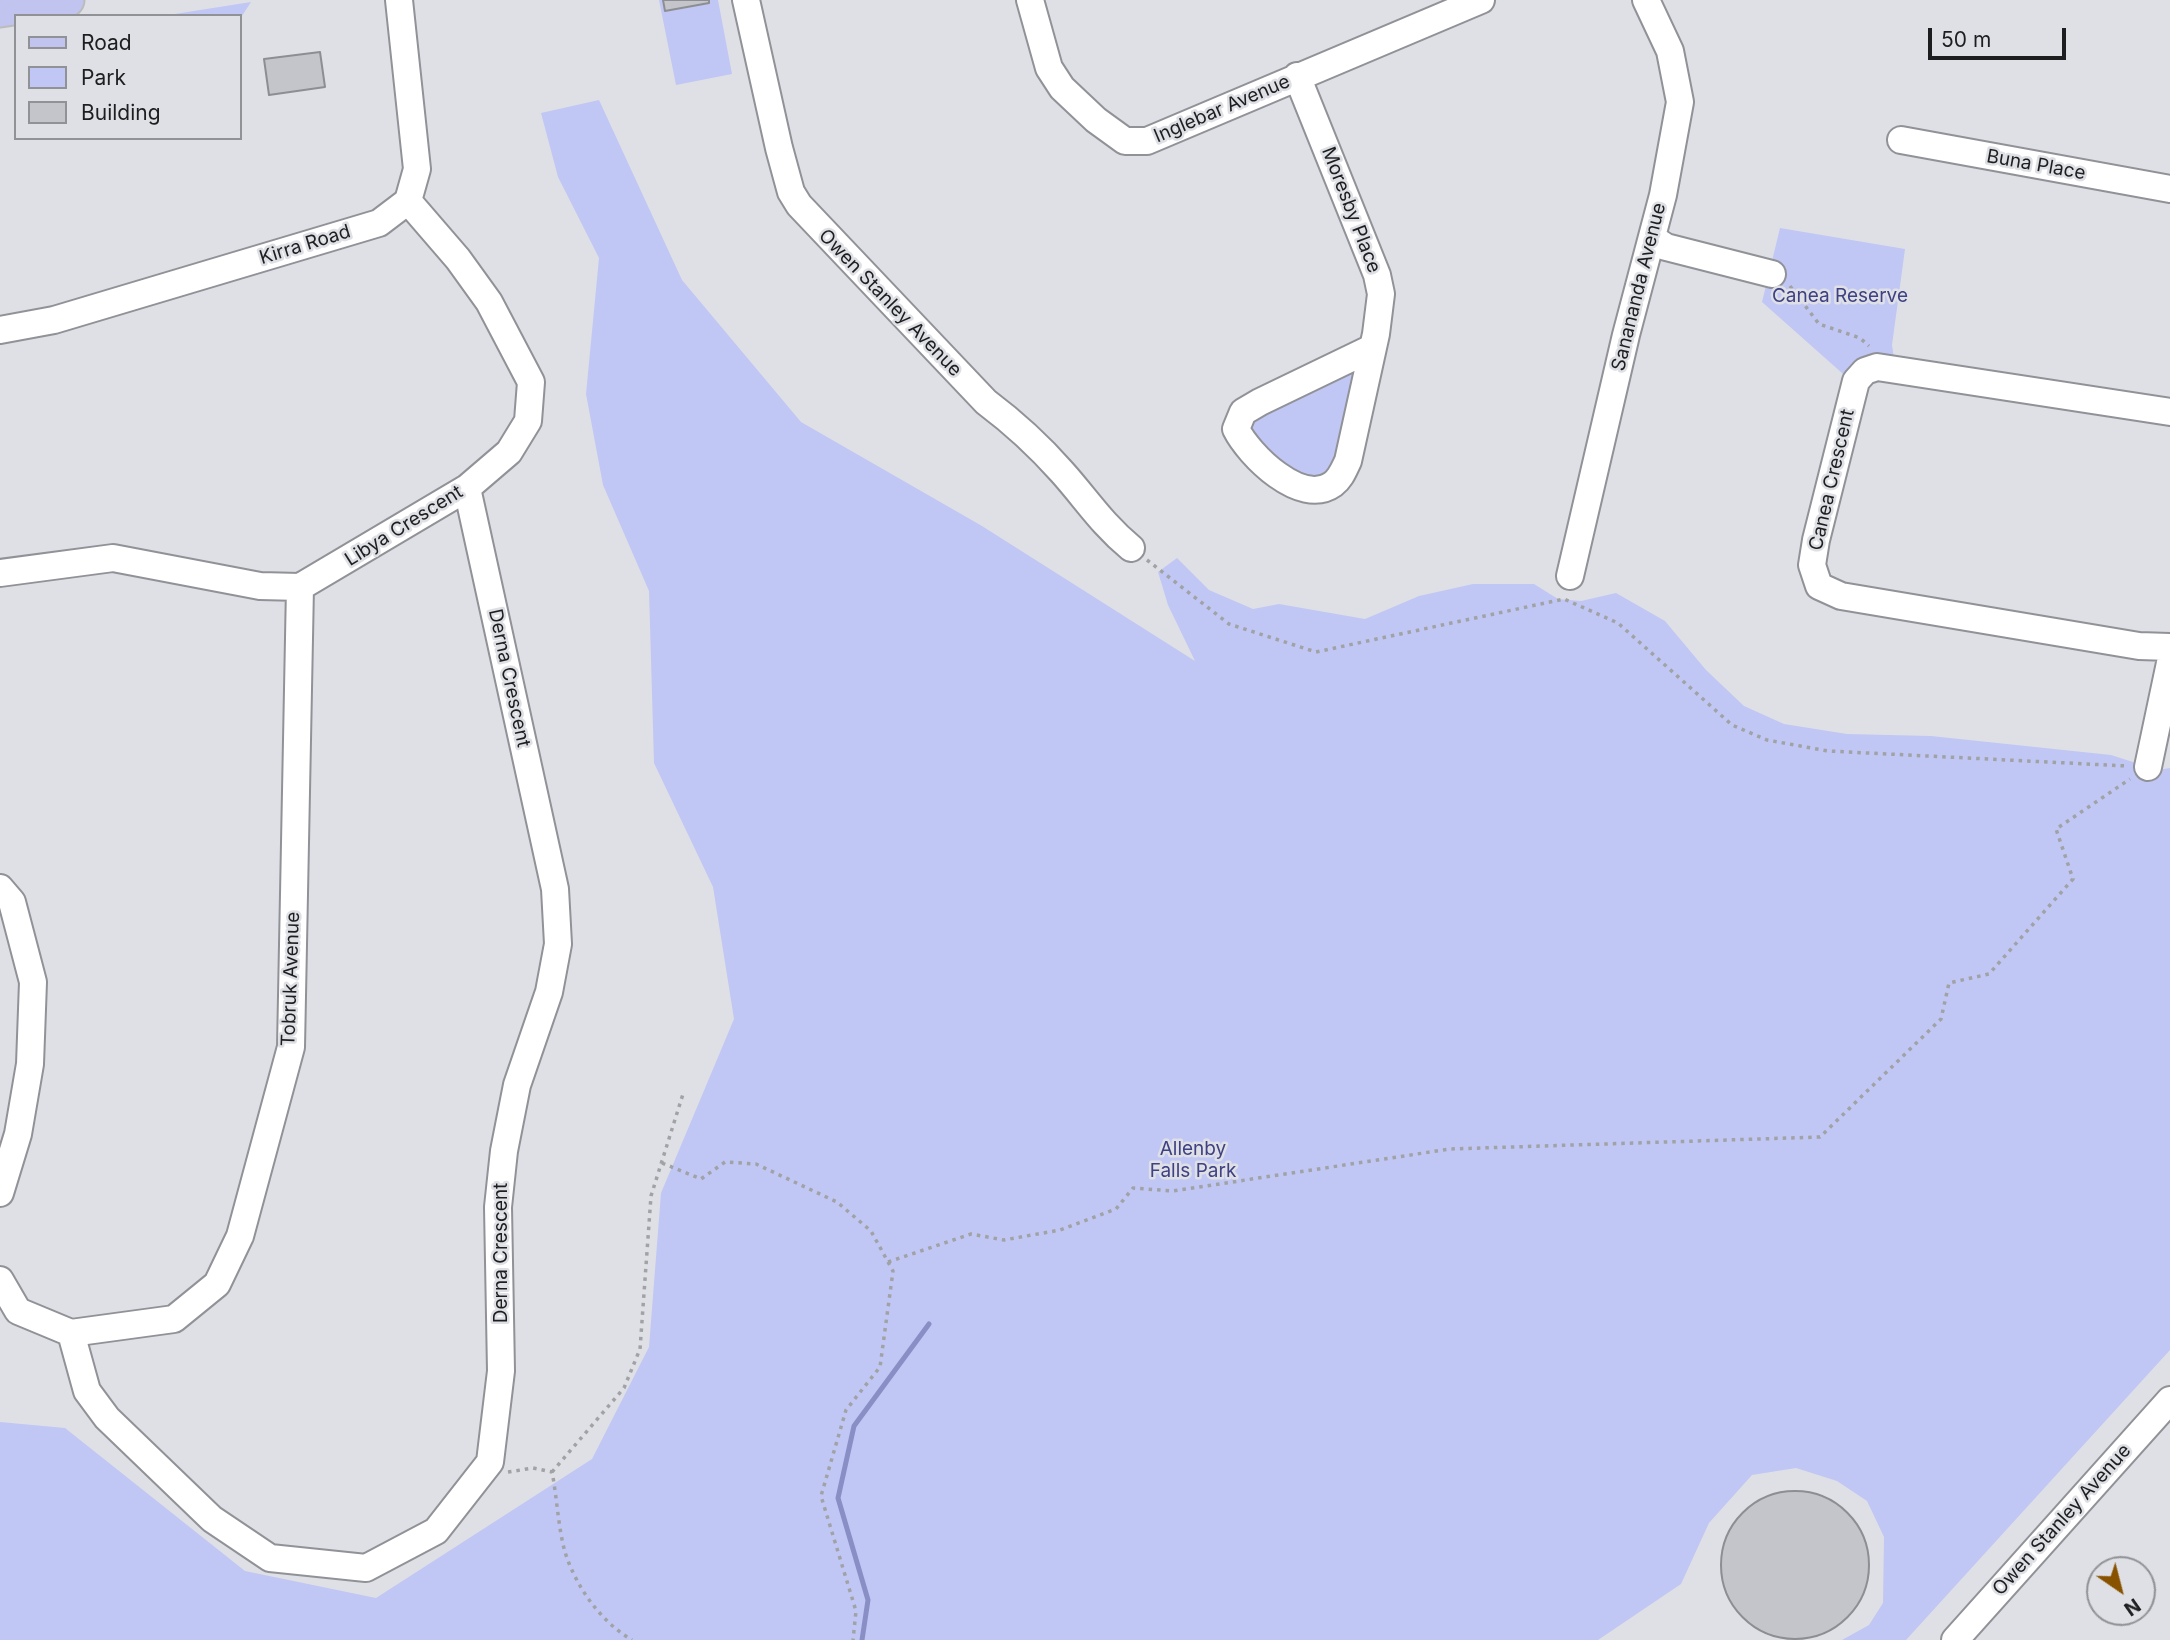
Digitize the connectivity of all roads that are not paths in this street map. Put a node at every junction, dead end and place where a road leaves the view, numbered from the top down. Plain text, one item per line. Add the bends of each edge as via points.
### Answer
1 (66, 0) edge
2 (398, 0) edge
3 (746, 0) edge
4 (1030, 0) edge
5 (1481, 0) edge
6 (1646, 0) edge
7 (0, 10) edge
8 (1297, 76) junction
9 (1901, 141) dead end
10 (2170, 189) edge
11 (408, 201) junction
12 (1652, 238) junction
13 (1772, 274) road end
14 (0, 330) edge
15 (1372, 348) junction
16 (2170, 412) edge
17 (467, 488) junction
18 (1131, 548) road end
19 (0, 573) edge
20 (1570, 576) dead end
21 (300, 587) junction
22 (2170, 647) edge
23 (2170, 663) edge
24 (2148, 766) road end
25 (0, 888) edge
26 (0, 1193) edge
27 (0, 1280) edge
28 (71, 1333) junction
29 (2170, 1400) edge
30 (1955, 1640) edge

1 - 7 main road
2 - 11 street via 417,169
3 - 18 street, Owen Stanley Avenue via 791,192 813,223 969,385 1048,456 1104,526
4 - 8 street, Inglebar Avenue via 1049,68 1062,88 1125,141 1147,141
5 - 8 street, Inglebar Avenue
6 - 12 street, Sanananda Avenue via 1670,51 1680,102
8 - 15 street, Moresby Place via 1377,275 1380,313
9 - 10 street, Buna Place
11 - 14 street, Kirra Road via 379,223 54,320
11 - 17 street, Libya Crescent via 489,302 531,382 528,421 509,452
12 - 13 street via 1666,247
12 - 20 street, Sanananda Avenue
15 - 15 street, Moresby Place via 1243,412 1236,429 1245,446 1287,483 1331,486 1348,461
16 - 22 street, Canea Crescent via 1893,370 1865,371 1856,381 1812,565 1819,586 1841,596 2139,646
17 - 21 street, Libya Crescent
17 - 28 street, Derna Crescent via 555,889 558,943 549,992 517,1085 504,1151 498,1207 501,1371 489,1462 436,1531 366,1569 270,1558 212,1519 107,1418 87,1391
19 - 21 street via 113,558 260,586
21 - 28 street, Tobruk Avenue via 291,1047 240,1236 217,1284 174,1320
23 - 24 street
25 - 26 street via 12,902 33,982 30,1064 18,1134
27 - 28 street via 18,1311
29 - 30 street, Owen Stanley Avenue

